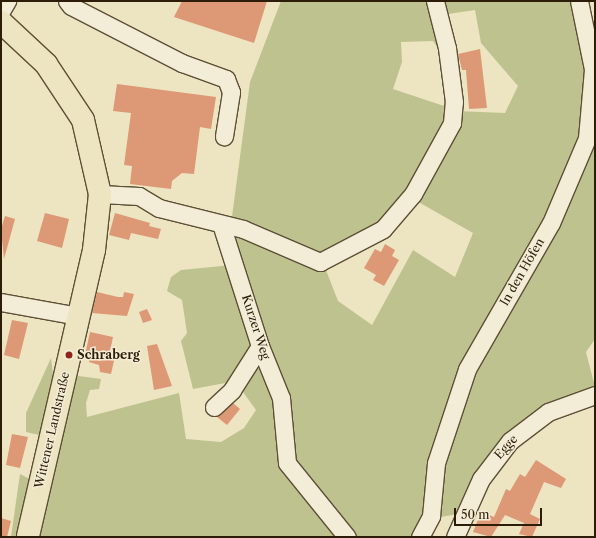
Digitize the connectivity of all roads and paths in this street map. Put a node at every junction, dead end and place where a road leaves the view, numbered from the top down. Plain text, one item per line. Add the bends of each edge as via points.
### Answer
1 (7, 1) edge
2 (67, 1) edge
3 (435, 1) edge
4 (579, 1) edge
5 (1, 10) edge
6 (1, 22) edge
7 (224, 136) dead end
8 (100, 194) junction
9 (149, 201) junction
10 (196, 205) dead end
11 (222, 224) junction
12 (1, 302) edge
13 (78, 316) junction
14 (260, 346) junction
15 (595, 395) edge
16 (214, 408) dead end
17 (28, 537) edge
18 (347, 537) edge
19 (420, 537) edge
20 (455, 537) edge

1 - 5 street
2 - 7 street via 71,6 182,63 226,79 231,92
3 - 11 street via 447,48 454,102 452,123 440,151 394,218 383,229 320,262
4 - 19 street, In den Höfen via 593,69 587,138 551,223 467,369 436,463 431,516
6 - 8 main road, Wittener Landstraße via 46,64 83,120 96,163
8 - 9 street via 139,196
8 - 13 main road, Wittener Landstraße via 94,250
9 - 10 street
9 - 11 street via 159,208
11 - 14 street, Kurzer Weg
12 - 13 street
13 - 17 main road, Wittener Landstraße
14 - 16 street via 232,390
14 - 18 street, Kurzer Weg via 281,398 287,463
15 - 20 street, Egge via 548,412 510,441 481,479

